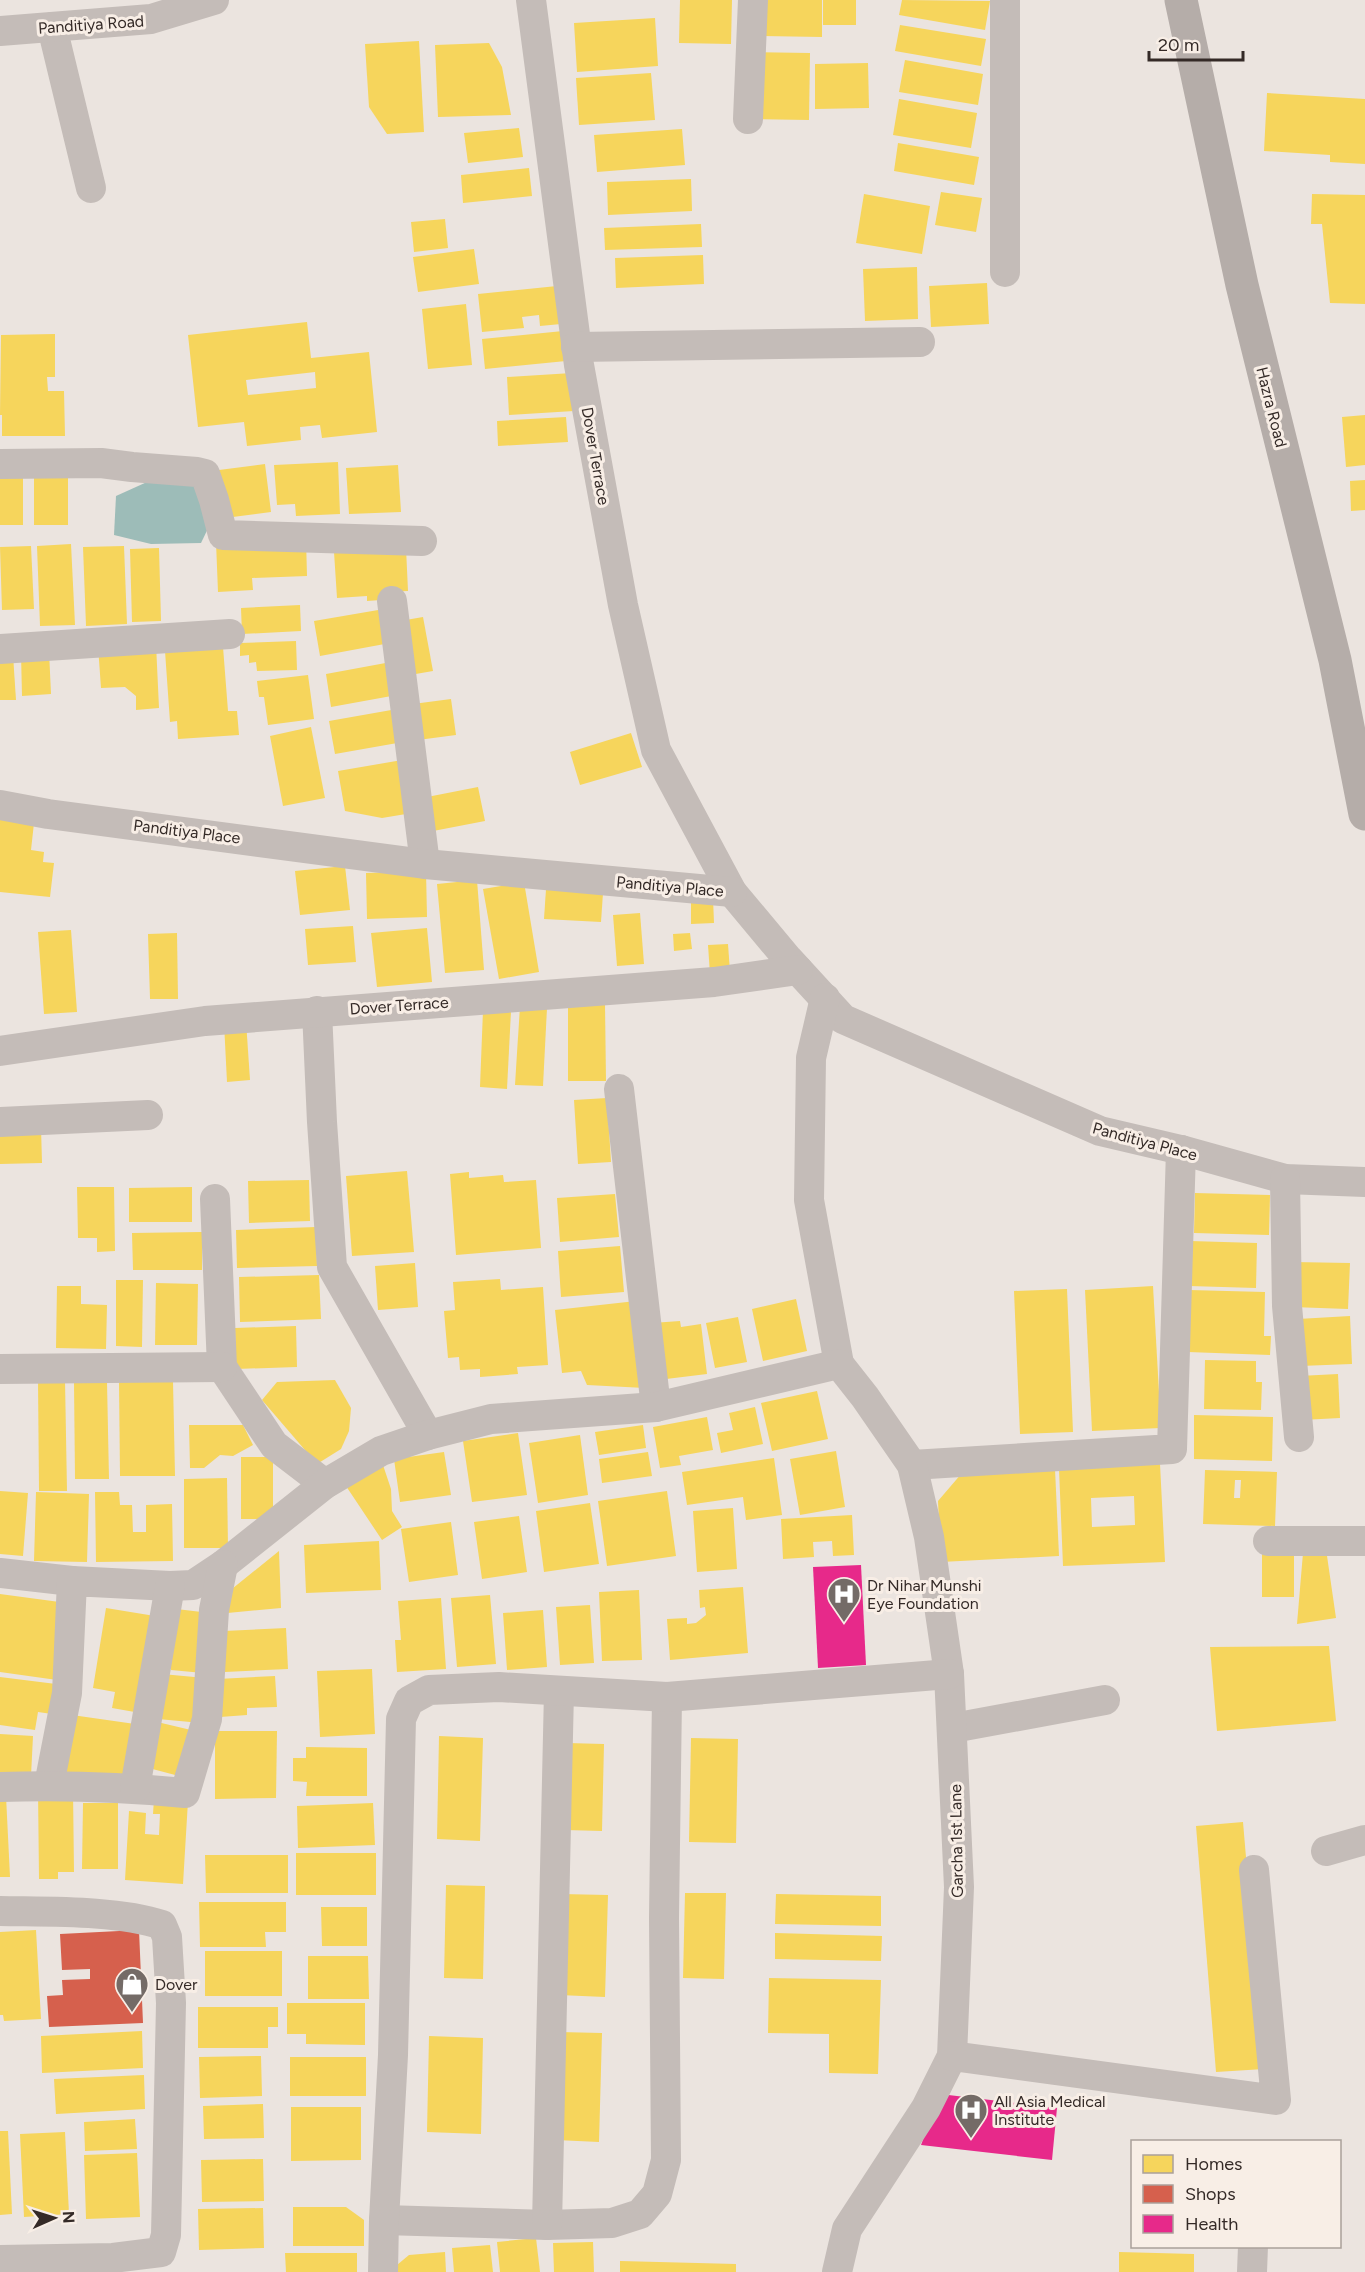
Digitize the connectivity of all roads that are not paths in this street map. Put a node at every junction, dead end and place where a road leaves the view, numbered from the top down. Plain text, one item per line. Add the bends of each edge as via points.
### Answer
1 (214, 0) edge
2 (531, 0) edge
3 (753, 0) edge
4 (1005, 0) edge
5 (1181, 0) edge
6 (52, 27) junction
7 (0, 31) edge
8 (748, 119) dead end
9 (91, 188) dead end
10 (1005, 272) dead end
11 (920, 342) dead end
12 (576, 346) junction
13 (0, 464) edge
14 (422, 541) dead end
15 (392, 601) dead end
16 (230, 634) dead end
17 (0, 649) edge
18 (0, 805) edge
19 (1365, 814) edge
20 (425, 864) junction
21 (732, 892) junction
22 (798, 970) junction
23 (825, 998) junction
24 (317, 1011) junction
25 (0, 1051) edge
26 (619, 1089) dead end
27 (148, 1115) dead end
28 (0, 1122) edge
29 (1181, 1150) junction
30 (1286, 1179) junction
31 (1365, 1182) edge
32 (215, 1199) dead end
33 (839, 1364) junction
34 (222, 1367) junction
35 (0, 1368) edge
36 (656, 1407) junction
37 (428, 1435) junction
38 (1299, 1437) dead end
39 (912, 1465) junction
40 (325, 1484) junction
41 (1268, 1541) dead end
42 (1365, 1541) edge
43 (223, 1565) junction
44 (0, 1573) edge
45 (72, 1581) junction
46 (170, 1586) junction
47 (949, 1674) junction
48 (559, 1691) junction
49 (667, 1697) junction
50 (1105, 1700) dead end
51 (953, 1728) junction
52 (49, 1785) junction
53 (0, 1787) edge
54 (135, 1788) junction
55 (1365, 1840) edge
56 (1326, 1851) dead end
57 (1254, 1870) dead end
58 (0, 1911) edge
59 (952, 2056) junction
60 (384, 2220) junction
61 (547, 2225) junction
62 (1253, 2248) edge
63 (0, 2260) edge
64 (383, 2272) edge
65 (837, 2272) edge
66 (1252, 2272) edge

1 - 6 street, Panditiya Road via 151,20
2 - 12 street, Dover Terrace
3 - 8 street
4 - 10 street
5 - 19 main road, Hazra Road via 1242,285 1335,660
6 - 7 street, Panditiya Road
6 - 9 street
11 - 12 street
12 - 21 street, Dover Terrace via 623,605 657,750
13 - 14 street via 101,463 205,474 223,535
15 - 20 street
16 - 17 street
18 - 20 street, Panditiya Place
20 - 21 street, Panditiya Place
21 - 22 street, Panditiya Place
22 - 23 street, Panditiya Place
22 - 24 street, Dover Terrace via 714,982
23 - 29 street, Panditiya Place via 843,1019 1100,1131
23 - 33 street via 811,1058 809,1200
24 - 25 street, Dover Terrace via 205,1021
24 - 37 street via 332,1267
26 - 36 street
27 - 28 street
29 - 30 street, Panditiya Place
29 - 39 street via 1172,1449
30 - 31 street, Panditiya Place
30 - 38 street via 1287,1306
32 - 34 street
33 - 36 street
33 - 39 street, Garcha 1st Lane via 866,1396
34 - 35 street
34 - 40 street via 274,1445
36 - 37 street via 491,1419
37 - 40 street via 381,1451
39 - 47 street, Garcha 1st Lane via 929,1537
40 - 43 street
41 - 42 street
43 - 46 street via 193,1585
43 - 54 street via 214,1610 207,1719 185,1793
44 - 45 street
45 - 46 street
45 - 52 street via 67,1693
46 - 54 street
47 - 49 street
47 - 51 street, Garcha 1st Lane
48 - 49 street
48 - 60 street via 499,1687 429,1690 409,1701 401,1719 393,2055
48 - 61 street
49 - 61 street via 666,2160 657,2194 640,2214 612,2223
50 - 51 street
51 - 59 street, Garcha 1st Lane via 959,1887
52 - 53 street
52 - 54 street
55 - 56 street
57 - 59 street via 1276,2100
58 - 63 street via 133,1918 162,1925 167,1937 171,2003 166,2235 161,2252 113,2258
59 - 65 street, Garcha 1st Lane via 926,2108 847,2229
60 - 61 street
60 - 64 street
62 - 66 street

